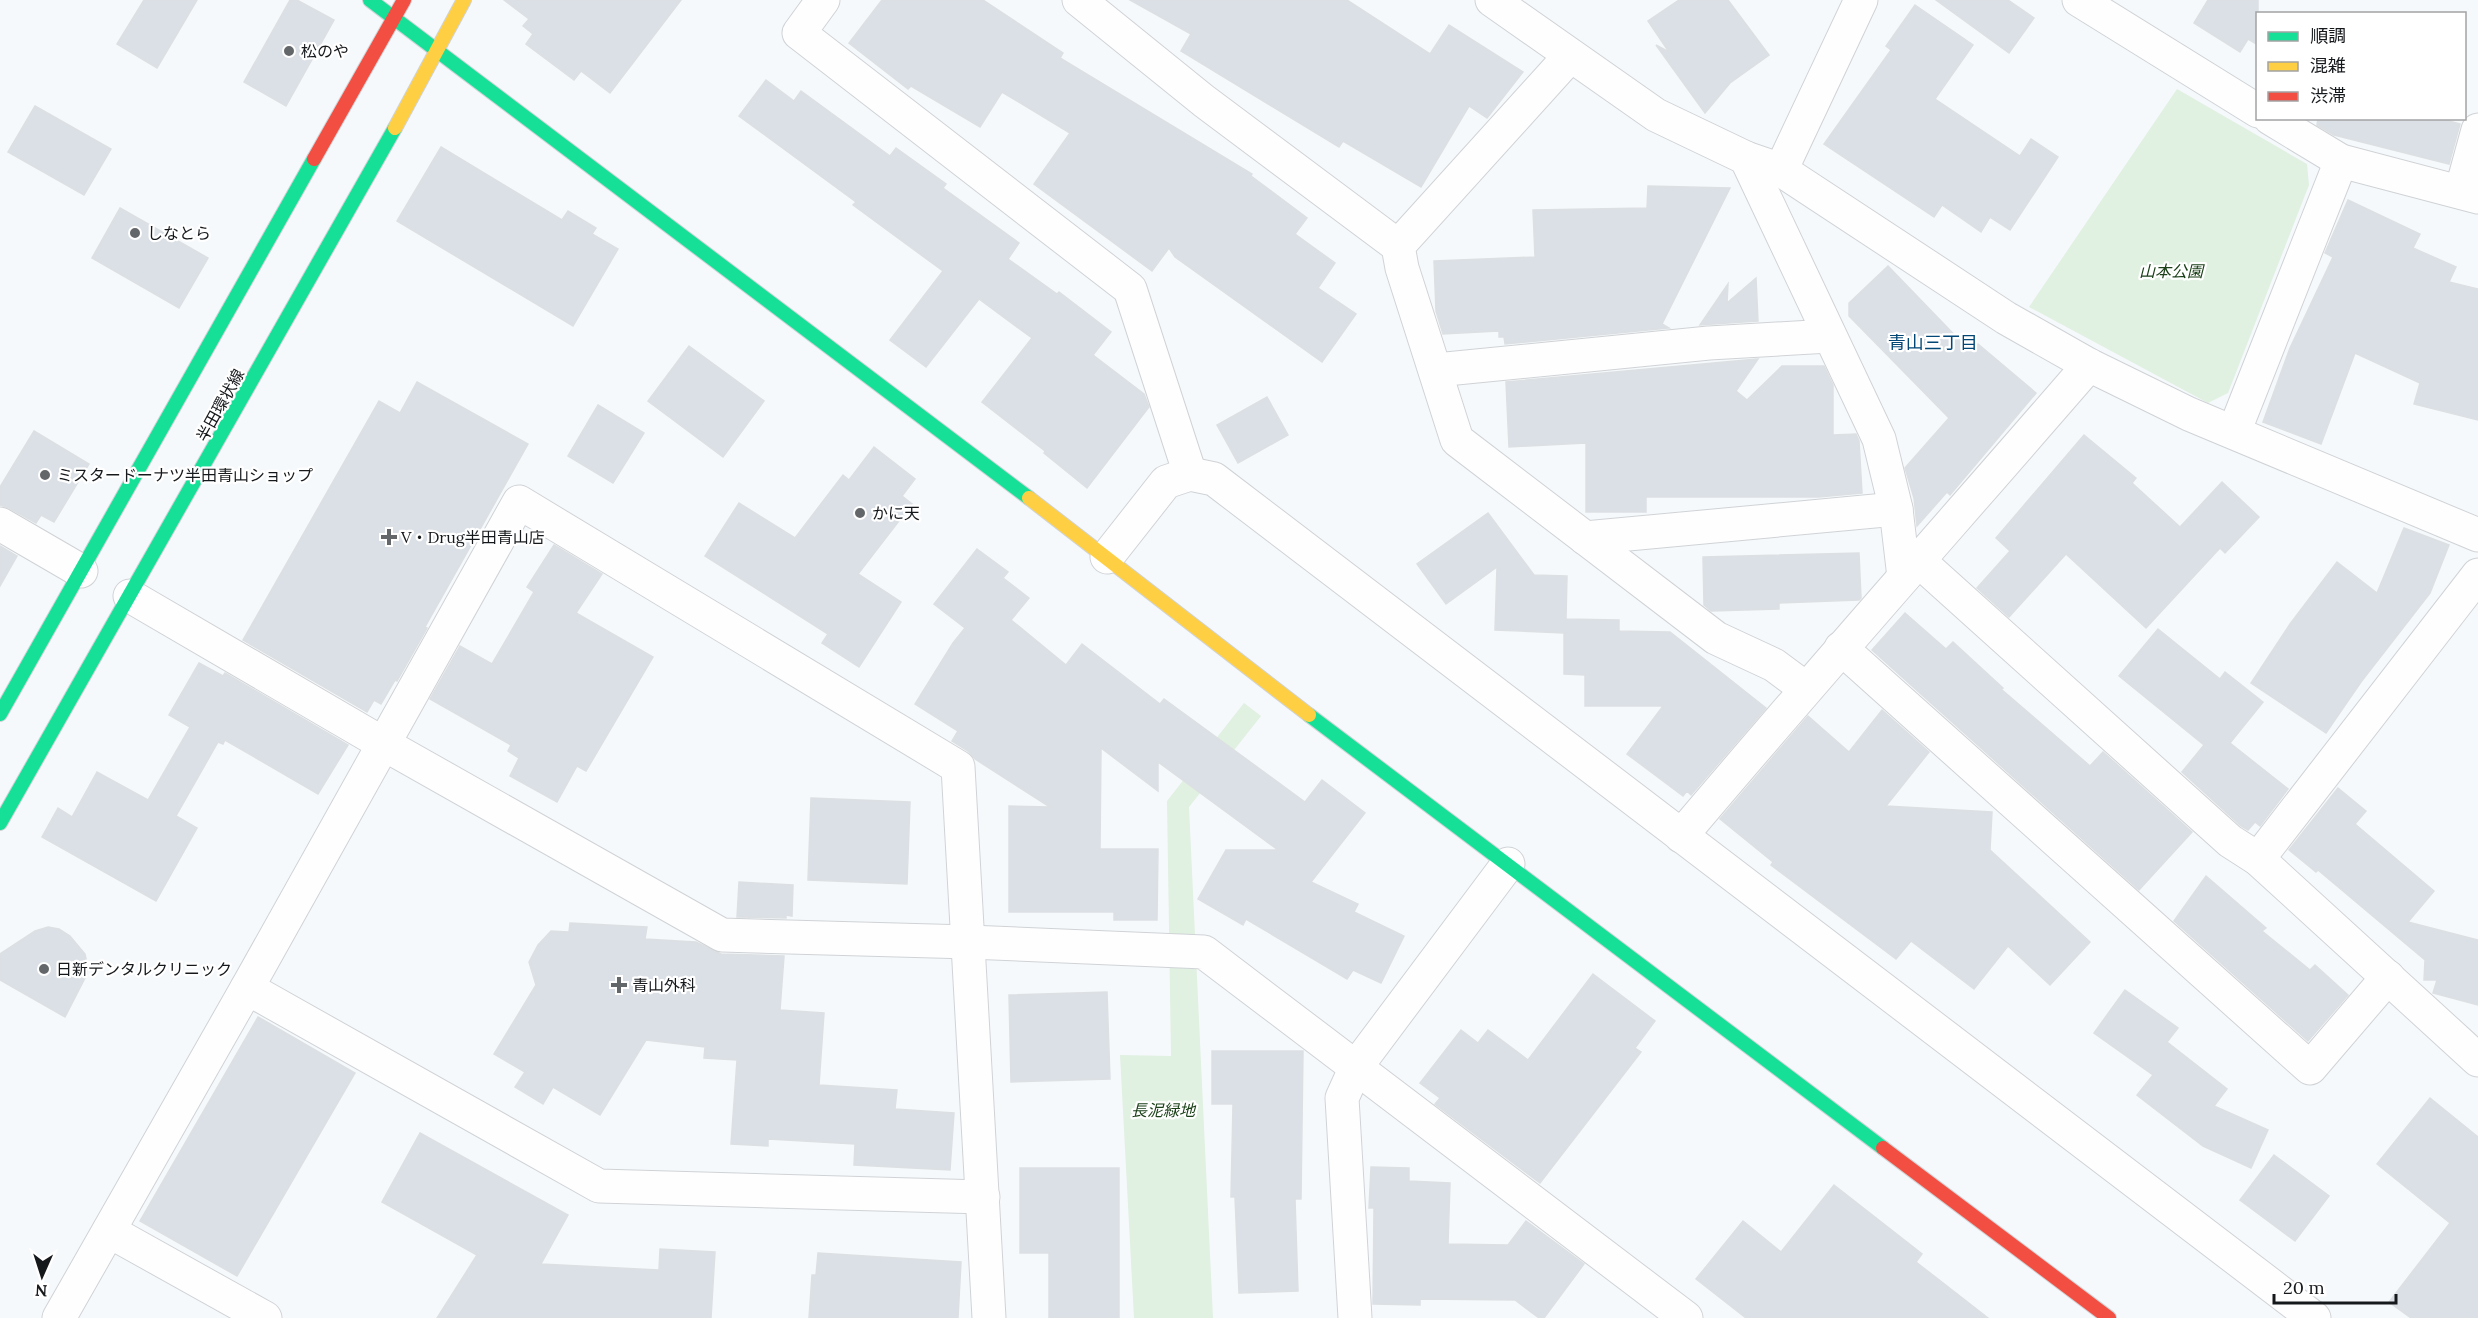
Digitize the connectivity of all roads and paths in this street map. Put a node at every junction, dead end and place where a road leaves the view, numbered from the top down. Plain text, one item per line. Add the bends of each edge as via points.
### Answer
1 (370, 0) edge
2 (404, 0) edge
3 (464, 0) edge
4 (824, 0) edge
5 (1078, 0) edge
6 (1492, 0) edge
7 (1861, 0) edge
8 (2100, 5) edge
9 (394, 18) junction
10 (436, 50) junction
11 (1570, 56) junction
12 (2256, 110) edge
13 (2273, 120) edge
14 (2478, 130) edge
15 (1746, 159) junction
16 (2341, 161) junction
17 (1781, 170) junction
18 (2470, 194) edge
19 (1398, 246) junction
20 (1829, 336) junction
21 (2089, 365) junction
22 (1436, 370) junction
23 (2234, 432) junction
24 (1190, 474) junction
25 (1896, 509) junction
26 (0, 524) edge
27 (2478, 535) edge
28 (1585, 538) junction
29 (1107, 557) junction
30 (1911, 569) junction
31 (81, 571) junction
32 (2478, 575) edge
33 (130, 596) junction
34 (1841, 648) junction
35 (1805, 688) junction
36 (0, 714) edge
37 (382, 743) junction
38 (0, 823) edge
39 (1681, 836) junction
40 (2258, 859) junction
41 (1508, 864) junction
42 (969, 942) junction
43 (2388, 977) junction
44 (247, 988) junction
45 (2478, 1060) edge
46 (1356, 1067) junction
47 (983, 1197) junction
48 (109, 1231) junction
49 (59, 1318) edge
50 (265, 1318) edge
51 (989, 1318) edge
52 (1355, 1318) edge
53 (1686, 1318) edge
54 (2109, 1318) edge
55 (2314, 1318) edge

1 - 9 street
2 - 9 street
3 - 10 street, 半田環状線
4 - 24 street via 799,33 1130,289
5 - 19 street via 1204,101
6 - 11 street
7 - 17 street
8 - 12 street
9 - 10 street
9 - 31 street
10 - 29 street
10 - 33 street, 半田環状線
11 - 15 street via 1656,115
11 - 19 street
13 - 16 street
14 - 18 street
15 - 17 street
15 - 20 street
16 - 18 street
16 - 23 street
17 - 21 street via 2006,318
19 - 22 street via 1401,268
20 - 22 street via 1709,343
20 - 25 street via 1879,439
21 - 23 street
21 - 30 street
22 - 28 street via 1457,440
23 - 27 street
24 - 29 street via 1166,482
24 - 39 street via 1214,479
25 - 28 street
25 - 30 street
26 - 31 street
28 - 35 street via 1716,638 1774,665
29 - 41 street
30 - 34 street
30 - 40 street via 2230,841
31 - 36 street
32 - 40 street
33 - 37 street
33 - 38 street, 半田環状線
34 - 35 street
34 - 43 street via 2310,1068
35 - 39 street
37 - 42 street via 722,935
37 - 42 street via 519,502 958,767
37 - 44 street
39 - 55 street
40 - 43 street
41 - 46 street
41 - 54 street
42 - 46 street via 1204,952
42 - 47 street
43 - 45 street
44 - 47 street via 599,1185
44 - 48 street
46 - 52 street via 1342,1098
46 - 53 street
47 - 51 street
48 - 49 street
48 - 50 street

